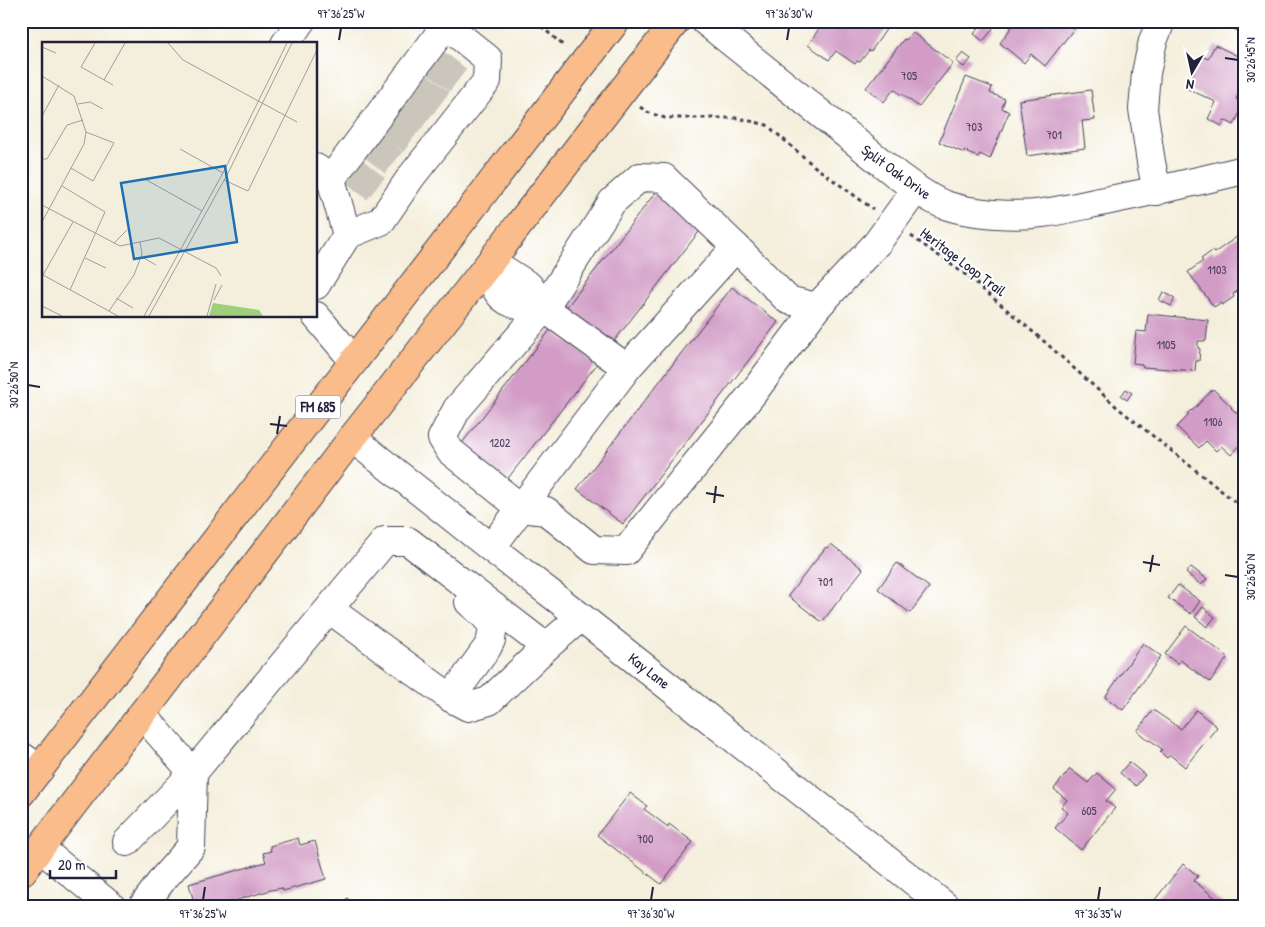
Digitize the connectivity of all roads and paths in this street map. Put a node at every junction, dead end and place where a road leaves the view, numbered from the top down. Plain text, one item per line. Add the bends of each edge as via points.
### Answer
1 (301, 21) edge
2 (535, 21) edge
3 (616, 21) edge
4 (676, 21) edge
5 (705, 21) edge
6 (1161, 21) edge
7 (443, 23) edge
8 (285, 42) edge
9 (570, 51) dead end
10 (638, 105) dead end
11 (336, 170) edge
12 (1244, 170) edge
13 (916, 189) junction
14 (1157, 191) junction
15 (891, 222) junction
16 (348, 235) junction
17 (736, 247) junction
18 (489, 273) junction
19 (318, 282) edge
20 (817, 307) junction
21 (544, 308) junction
22 (318, 318) edge
23 (354, 361) junction
24 (627, 368) junction
25 (352, 438) junction
26 (521, 508) junction
27 (1244, 509) edge
28 (397, 541) junction
29 (491, 548) junction
30 (328, 609) junction
31 (581, 616) junction
32 (546, 647) junction
33 (451, 698) junction
34 (142, 714) junction
35 (31, 762) edge
36 (193, 773) junction
37 (21, 793) edge
38 (127, 842) dead end
39 (40, 848) junction
40 (21, 873) edge
41 (111, 906) edge
42 (143, 906) edge
43 (945, 906) edge

1 - 8 street
2 - 9 path
3 - 23 main road, FM 685
4 - 18 main road, FM 685
5 - 13 street, Split Oak Drive
6 - 14 street via 1146,74 1143,109
7 - 11 street via 430,58 390,111
7 - 16 street via 488,58 487,81 469,89 437,130 386,197 381,220
10 - 15 path, Heritage Loop Trail via 647,112 666,118 738,118 767,125 814,166
11 - 16 street
12 - 14 street, Split Oak Drive
13 - 14 street, Split Oak Drive via 945,205 967,211 1012,214 1042,213
13 - 15 street
15 - 20 street
15 - 27 path, Heritage Loop Trail via 966,275 1118,408
16 - 19 street
17 - 20 street via 788,300
17 - 21 street via 664,178 640,177 612,202
17 - 24 street
18 - 21 street via 503,298 516,306
18 - 25 main road, FM 685
20 - 26 street via 754,393 626,551 594,550 546,511
21 - 24 street
21 - 26 street via 457,409 442,438 450,451
22 - 23 street
23 - 35 main road, FM 685
24 - 26 street
25 - 29 street, Kay Lane
25 - 34 main road, FM 685
26 - 29 street
28 - 30 street
28 - 32 street
28 - 33 street via 493,626 487,648
29 - 31 street, Kay Lane
30 - 33 street
30 - 36 street
31 - 32 street
31 - 43 street, Kay Lane
32 - 33 street via 489,701 468,707
34 - 36 street
34 - 39 main road, FM 685
35 - 37 main road, FM 685
36 - 38 street
36 - 42 street via 191,847
39 - 40 main road, FM 685
39 - 41 street

